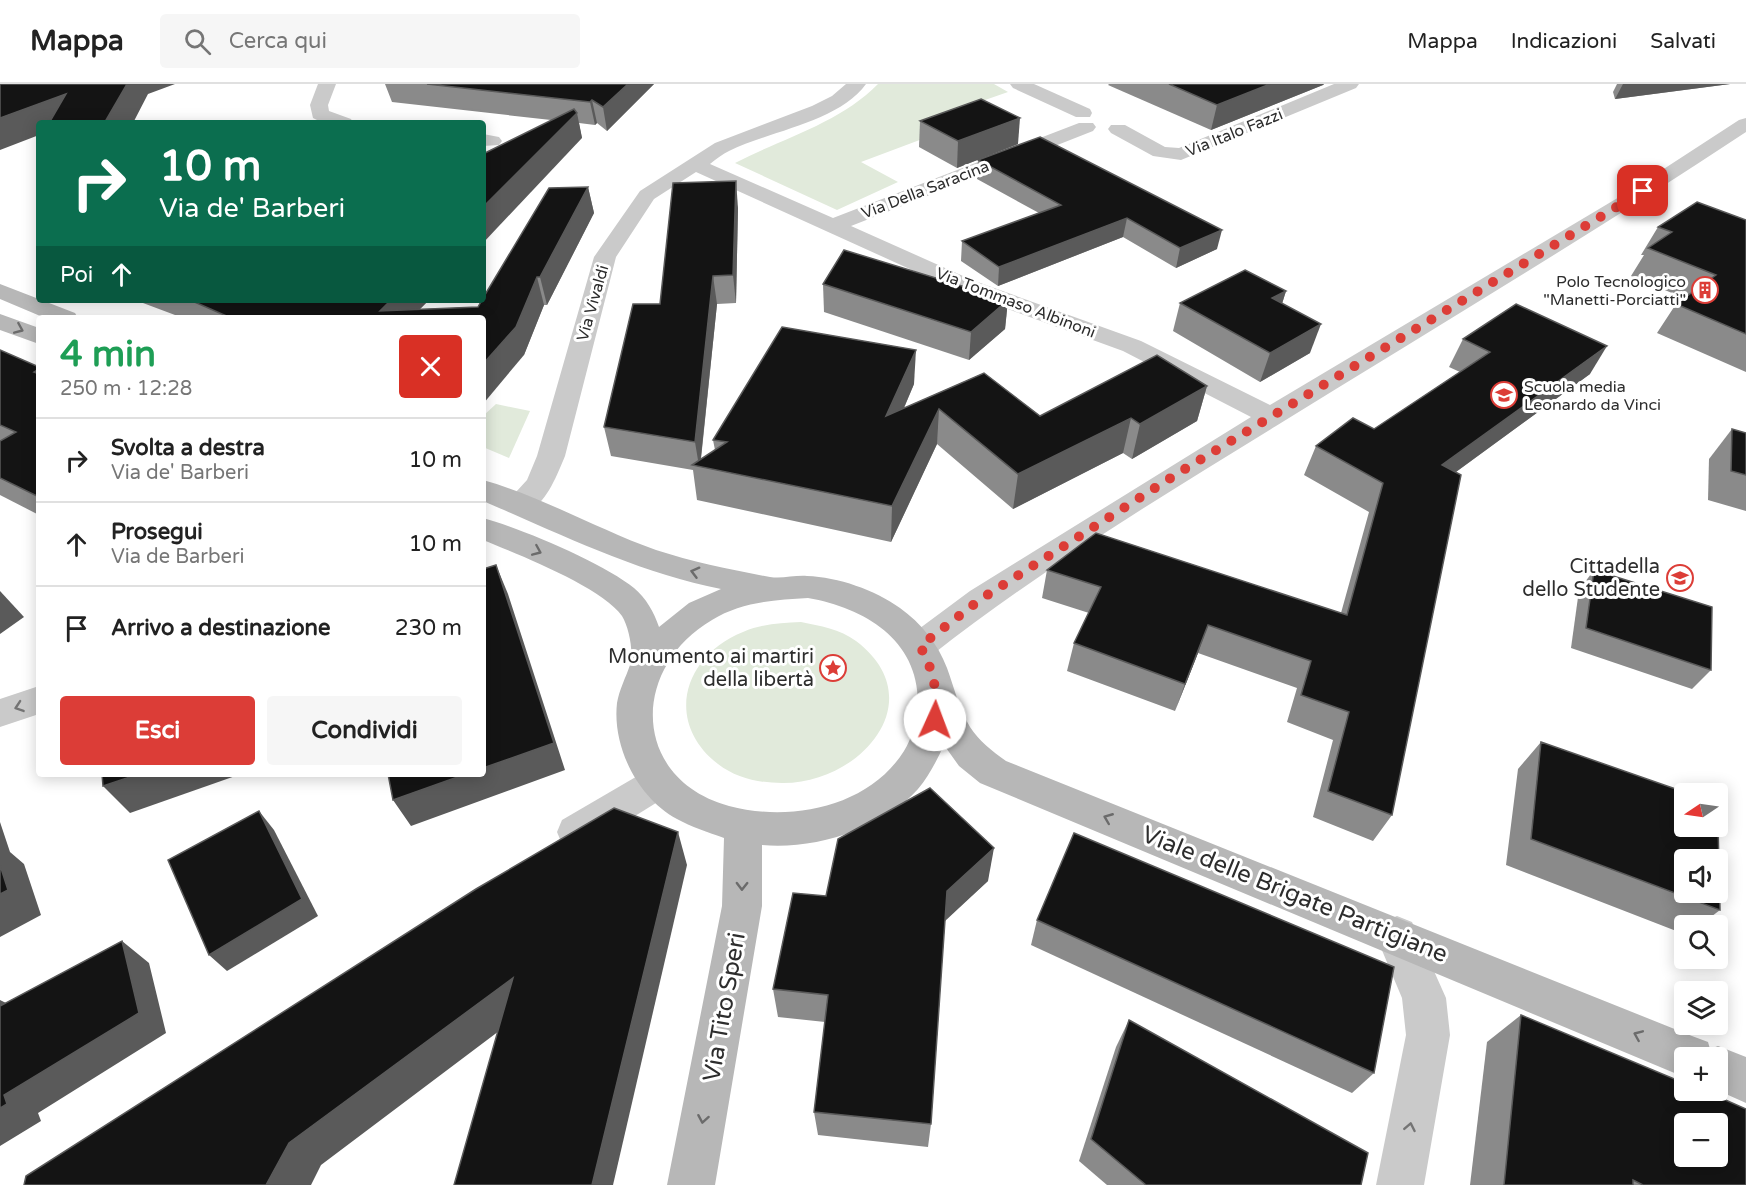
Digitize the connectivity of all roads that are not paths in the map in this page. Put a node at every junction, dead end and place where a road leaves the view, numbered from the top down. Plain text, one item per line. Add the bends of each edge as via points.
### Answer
1 (327, 84) edge
2 (857, 84) edge
3 (1020, 84) edge
4 (1063, 84) edge
5 (1350, 84) edge
6 (330, 120) edge
7 (1084, 120) junction
8 (1746, 124) edge
9 (694, 164) junction
10 (832, 226) junction
11 (0, 291) edge
12 (59, 315) edge
13 (0, 321) edge
14 (36, 336) edge
15 (1270, 416) junction
16 (486, 491) edge
17 (519, 505) junction
18 (486, 529) edge
19 (773, 588) junction
20 (920, 646) junction
21 (648, 661) junction
22 (937, 688) junction
23 (36, 701) edge
24 (0, 713) edge
25 (659, 782) junction
26 (743, 827) junction
27 (543, 853) edge
28 (1397, 936) junction
29 (1674, 1051) edge
30 (1728, 1072) edge
31 (1746, 1080) edge
32 (691, 1185) edge
33 (1400, 1185) edge

1 - 6 street via 320,114
2 - 9 street, Via Vivaldi via 819,110 722,147
3 - 7 street
4 - 7 street
5 - 7 street, Via Italo Fazzi via 1181,154 1155,150 1111,117
7 - 10 street, Via Della Saracina
8 - 15 street via 1652,195
9 - 10 street, Via Tommaso Albinoni
9 - 17 street, Via Vivaldi via 647,195 605,257 551,456 539,484
10 - 15 street, Via Tommaso Albinoni via 964,285 1132,346
11 - 12 main road
13 -> 14 main road
15 - 20 street via 981,599
16 - 17 main road
19 -> 17 main road via 699,574 644,558
18 -> 21 main road via 561,561 616,592 640,620
19 - 20 main road, Viale delle Brigate Partigiane via 807,587 873,605 900,623
19 - 21 main road via 713,604 665,638
20 - 22 main road, Viale delle Brigate Partigiane
21 - 25 main road via 633,709 635,735
22 - 26 main road via 935,720 924,752 902,782 870,806 830,823 787,830
28 -> 22 main road, Viale delle Brigate Partigiane via 993,772 965,750 953,731
23 -> 24 street
25 - 26 main road via 682,802 710,818
25 - 27 street
26 -> 32 main road, Via Tito Speri via 742,906
29 -> 28 main road, Viale delle Brigate Partigiane
33 -> 28 street via 1428,1035 1424,998
30 - 31 main road

